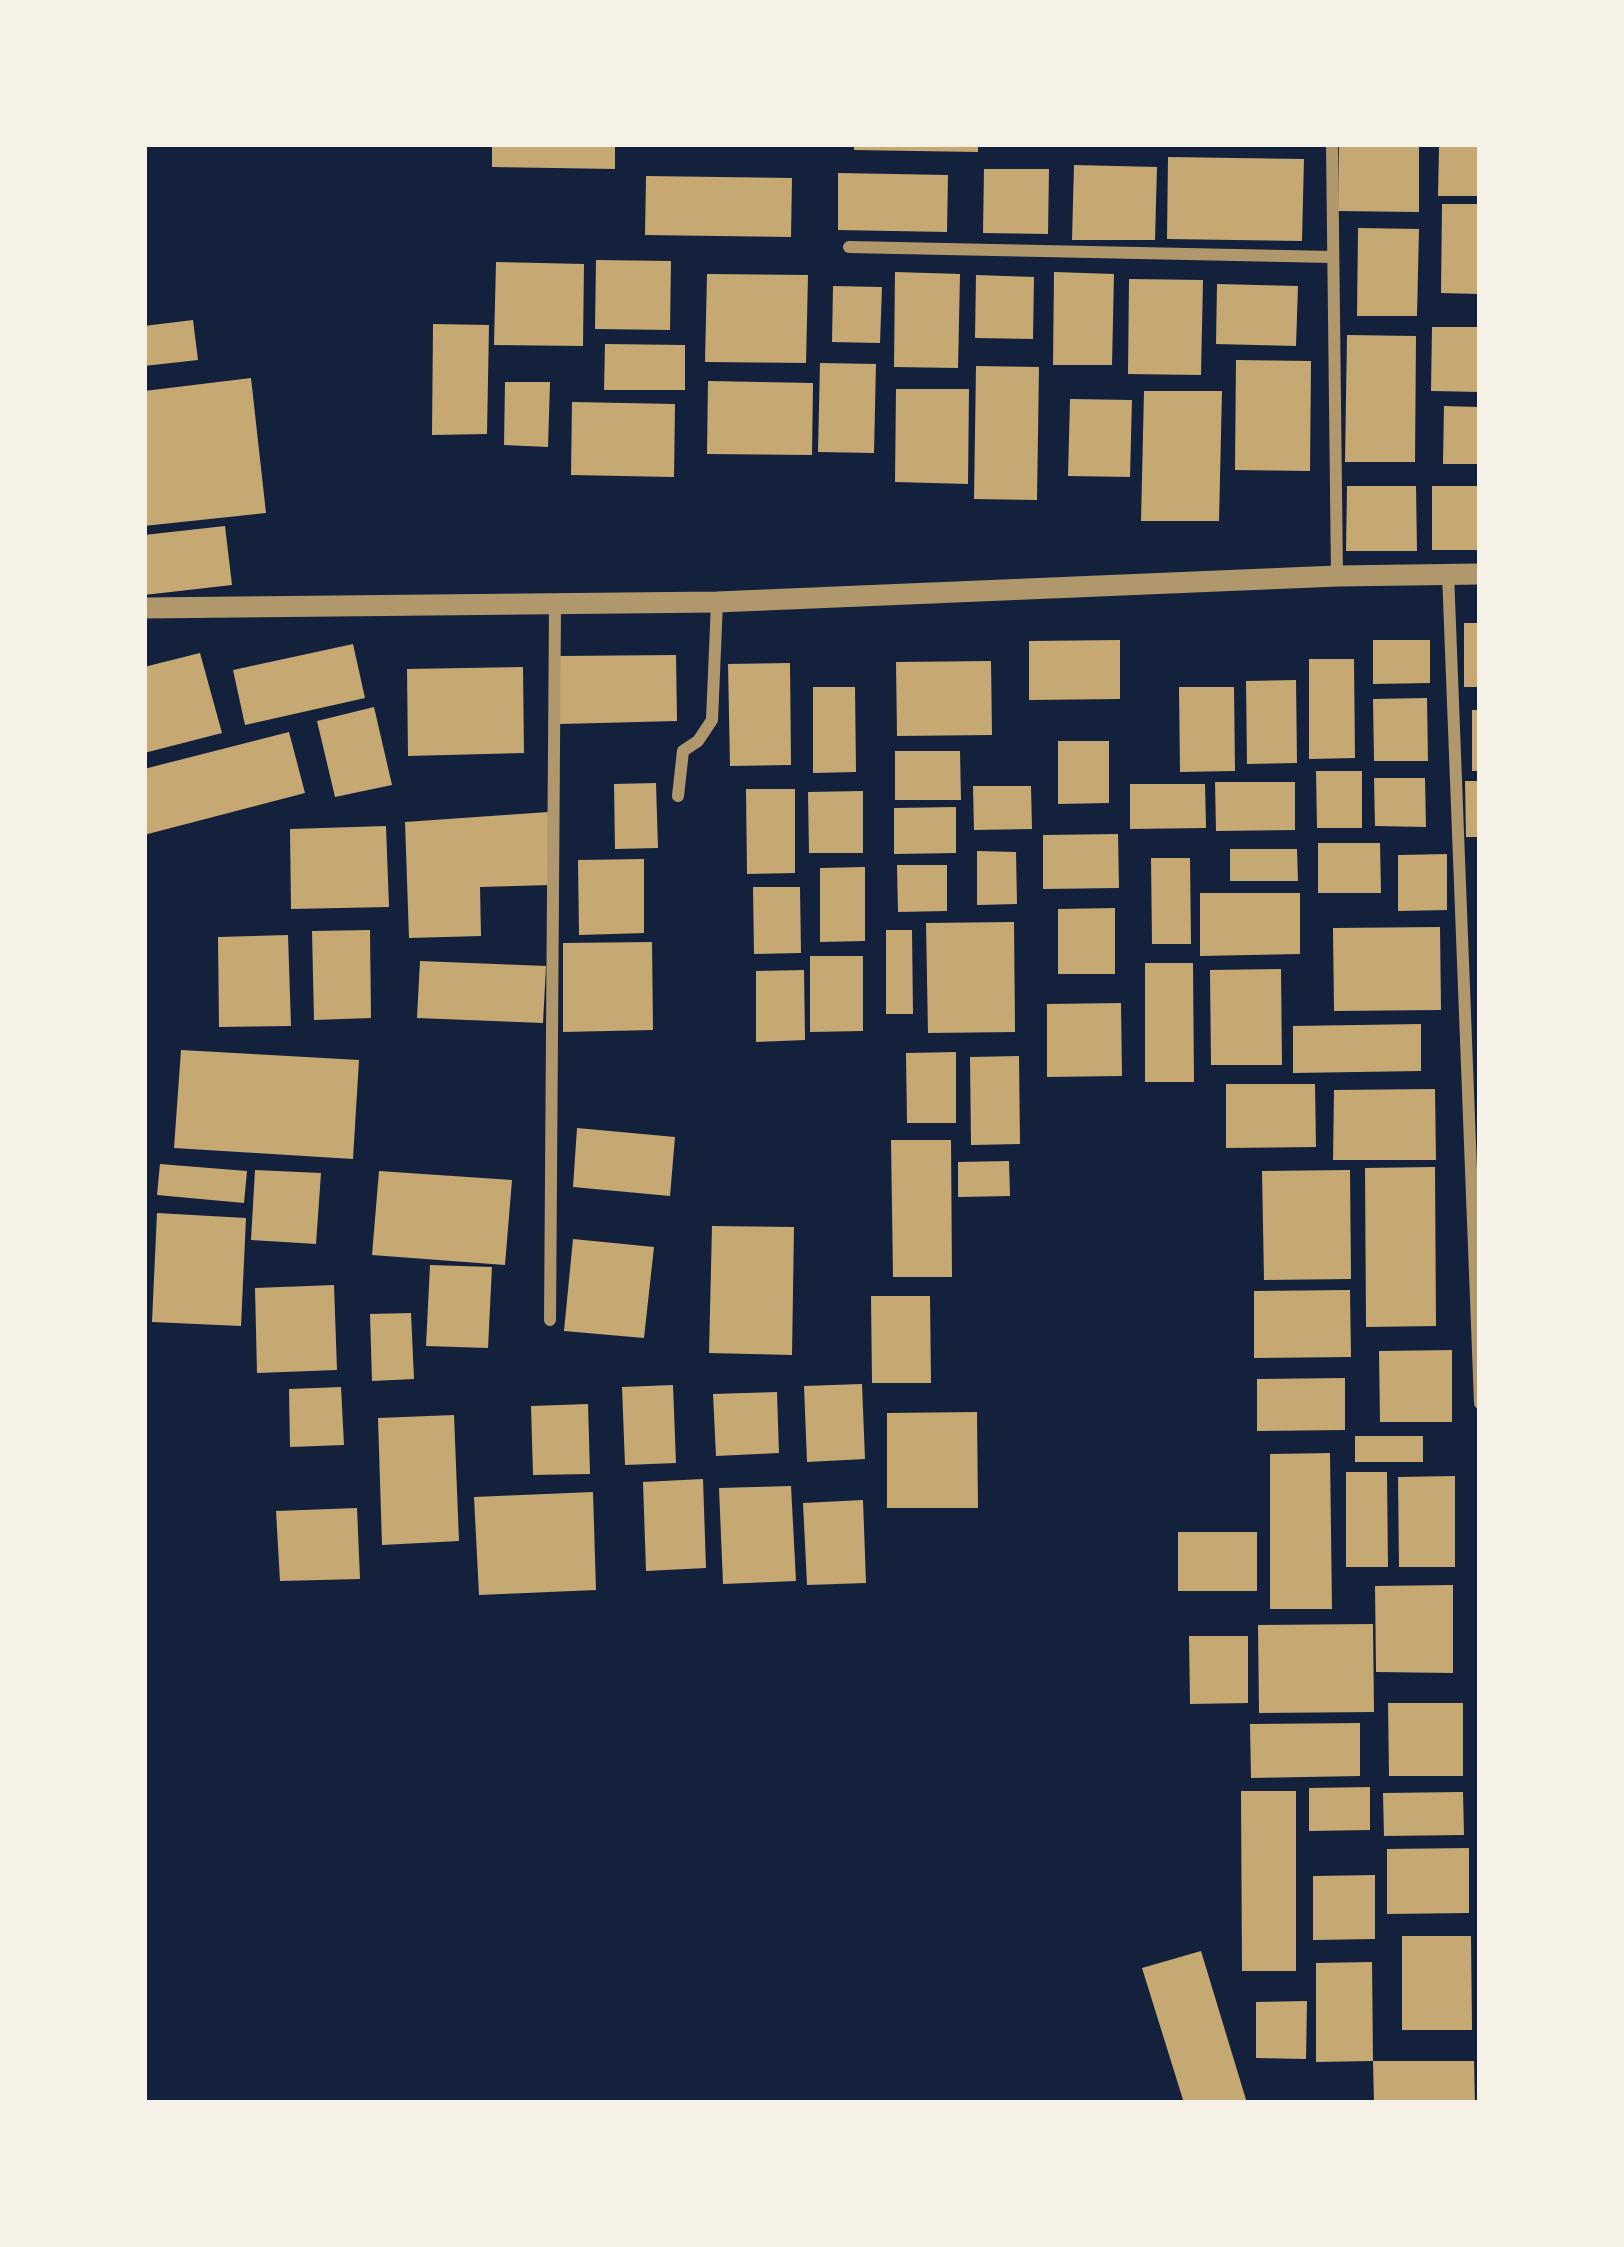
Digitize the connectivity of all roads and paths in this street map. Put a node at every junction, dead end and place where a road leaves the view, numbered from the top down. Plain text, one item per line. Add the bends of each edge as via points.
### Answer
1 (1332, 144) edge
2 (849, 248) dead end
3 (1332, 256) junction
4 (1448, 573) junction
5 (1480, 574) edge
6 (1336, 576) junction
7 (716, 602) junction
8 (555, 604) junction
9 (144, 608) edge
10 (677, 796) dead end
11 (550, 1320) dead end
12 (1478, 1357) edge
13 (1480, 1403) edge

1 - 3 street
2 - 3 street
3 - 6 street
4 - 5 street
4 - 6 street
4 - 12 street
6 - 7 street
7 - 8 street
7 - 10 street via 712,720 683,751
8 - 9 street
8 - 11 street
12 - 13 street

